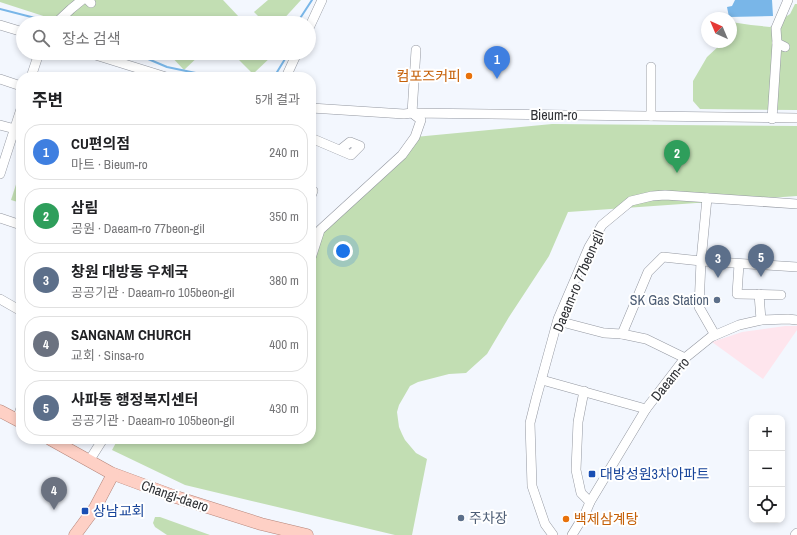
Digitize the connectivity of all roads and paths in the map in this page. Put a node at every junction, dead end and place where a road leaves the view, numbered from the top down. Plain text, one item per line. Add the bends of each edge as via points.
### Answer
1 (322, 0) edge
2 (788, 0) edge
3 (87, 1) edge
4 (63, 16) edge
5 (315, 16) edge
6 (0, 25) edge
7 (16, 30) edge
8 (777, 42) junction
9 (785, 47) dead end
10 (416, 50) dead end
11 (37, 60) edge
12 (111, 60) edge
13 (294, 60) edge
14 (651, 68) dead end
15 (33, 72) edge
16 (150, 72) edge
17 (288, 72) edge
18 (0, 79) edge
19 (16, 84) edge
20 (316, 108) edge
21 (412, 113) junction
22 (651, 116) junction
23 (797, 118) edge
24 (772, 119) junction
25 (16, 123) edge
26 (0, 125) edge
27 (14, 129) junction
28 (316, 140) edge
29 (340, 150) dead end
30 (0, 172) edge
31 (706, 198) junction
32 (797, 204) edge
33 (0, 218) edge
34 (16, 223) edge
35 (316, 242) edge
36 (701, 261) junction
37 (739, 264) junction
38 (797, 267) edge
39 (759, 294) junction
40 (781, 295) dead end
41 (0, 299) edge
42 (16, 307) edge
43 (761, 320) junction
44 (797, 320) edge
45 (558, 322) junction
46 (622, 334) junction
47 (715, 335) junction
48 (685, 358) junction
49 (542, 380) junction
50 (584, 391) junction
51 (646, 409) junction
52 (0, 411) edge
53 (16, 419) edge
54 (59, 444) edge
55 (100, 444) edge
56 (89, 461) junction
57 (113, 474) junction
58 (590, 502) junction
59 (75, 535) edge
60 (306, 535) edge
61 (553, 535) edge
62 (572, 535) edge

1 - 5 street
2 - 8 street via 776,28
3 - 4 street via 70,9
6 - 7 street
8 - 9 street
8 - 24 street
10 - 21 street
11 - 15 street
12 - 16 street
13 - 17 street
14 - 22 street
18 - 19 street
20 - 21 street, Bieum-ro
21 - 22 street, Bieum-ro
21 - 35 street via 421,120 407,149 320,230
22 - 24 street, Bieum-ro
23 - 24 street, Bieum-ro
25 - 27 street
26 - 27 street
27 - 30 street
28 - 29 street
31 - 32 street, Daeam-ro 77beon-gil
31 - 36 street
31 - 45 street, Daeam-ro 77beon-gil via 652,196 631,201 614,214 602,225 589,247
33 - 34 street
36 - 37 street
36 - 46 street via 663,257 648,272
36 - 47 street via 699,307
37 - 38 street
37 - 39 street via 737,294
39 - 40 street
39 - 43 street
41 - 42 street
43 - 44 street, Daeam-ro
43 - 47 street, Daeam-ro via 738,325
45 - 46 street via 604,333
45 - 49 street, Daeam-ro 77beon-gil
46 - 48 street via 646,339
47 - 48 street, Daeam-ro
48 - 51 street, Daeam-ro
49 - 50 street
49 - 61 street, Daeam-ro 77beon-gil via 530,423 532,486 545,524
50 - 51 street
50 - 58 street via 578,422 576,470 581,493
51 - 58 street, Daeam-ro
52 - 53 main road
54 - 56 main road, Changi-daero
55 - 56 street
56 - 57 main road, Changi-daero
57 - 59 main road via 95,508
57 - 60 main road, Changi-daero via 176,498
58 - 62 street, Daeam-ro

